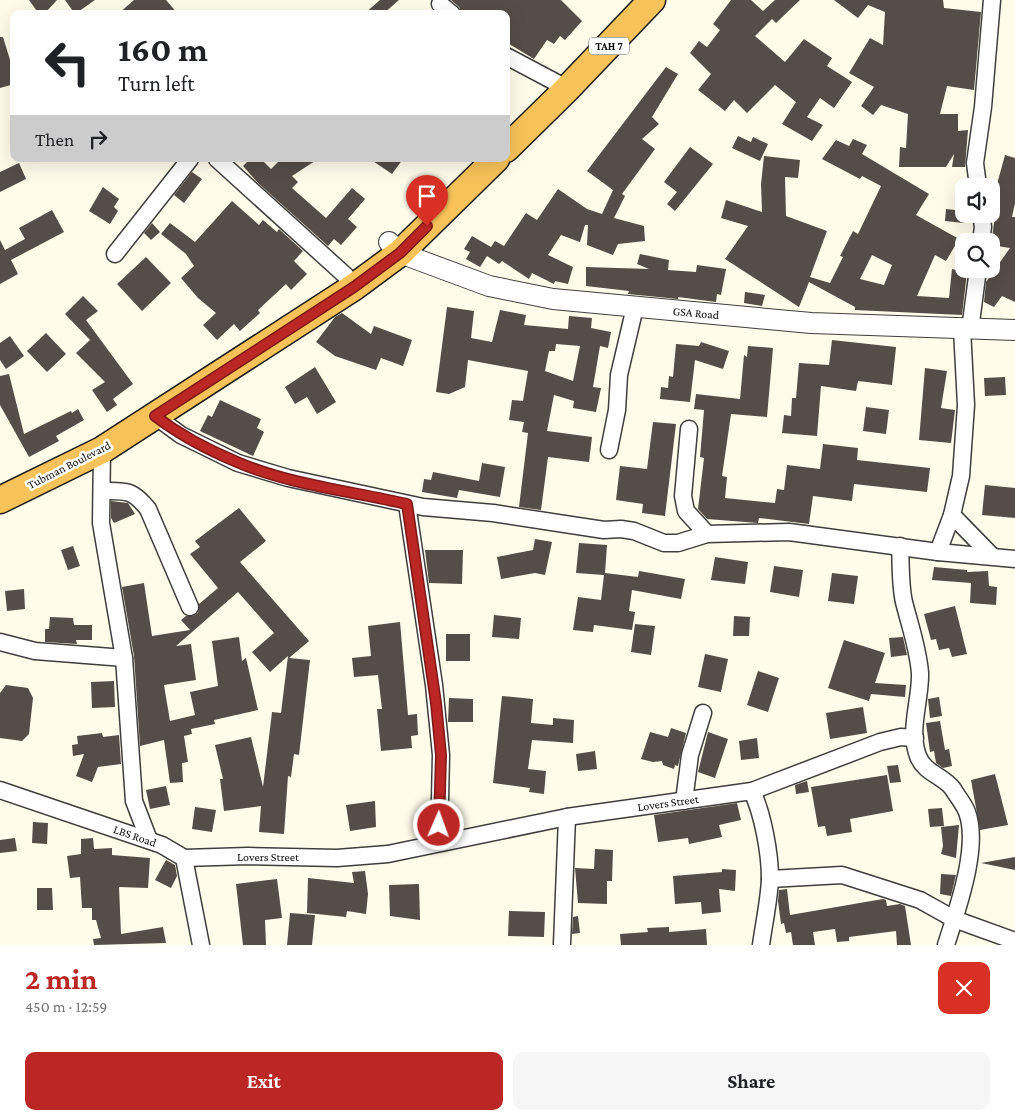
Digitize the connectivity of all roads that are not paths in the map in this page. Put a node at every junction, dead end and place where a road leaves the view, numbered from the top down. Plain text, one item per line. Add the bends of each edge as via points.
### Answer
1 (630, 0) edge
2 (652, 0) edge
3 (992, 0) edge
4 (510, 58) edge
5 (556, 83) junction
6 (510, 126) edge
7 (510, 145) edge
8 (188, 162) edge
9 (220, 162) edge
10 (473, 162) edge
11 (493, 162) edge
12 (977, 178) edge
13 (394, 247) junction
14 (115, 254) dead end
15 (346, 276) junction
16 (976, 278) edge
17 (635, 307) junction
18 (966, 330) junction
19 (1015, 330) edge
20 (155, 416) junction
21 (689, 429) dead end
22 (102, 450) junction
23 (609, 450) dead end
24 (0, 489) edge
25 (102, 491) junction
26 (0, 500) edge
27 (407, 504) junction
28 (952, 515) junction
29 (708, 534) junction
30 (900, 546) junction
31 (938, 552) junction
32 (992, 556) junction
33 (1015, 559) edge
34 (190, 607) dead end
35 (0, 642) edge
36 (124, 658) junction
37 (704, 713) dead end
38 (915, 738) junction
39 (0, 790) edge
40 (752, 791) junction
41 (684, 801) junction
42 (568, 817) junction
43 (149, 840) junction
44 (439, 842) junction
45 (184, 858) junction
46 (770, 879) junction
47 (954, 919) junction
48 (1015, 941) edge
49 (562, 944) dead end
50 (201, 945) edge
51 (761, 945) edge
52 (946, 945) edge

1 - 5 highway, TAH 7
2 - 7 highway, TAH 7
3 - 12 street via 975,163
4 - 5 street
5 - 6 highway, TAH 7
8 - 14 street
9 - 15 street
10 - 13 highway, Tubman Boulevard
11 - 13 highway, Tubman Boulevard
13 - 15 highway, Tubman Boulevard
13 - 17 street, GSA Road via 489,286 553,299
13 - 20 highway, Tubman Boulevard via 354,287
15 - 24 highway, Tubman Boulevard via 266,333 96,438
16 - 18 street
17 - 18 street, GSA Road via 811,323
17 - 23 street via 619,376 617,410
18 - 19 street, GSA Road
18 - 28 street via 962,476
20 - 22 highway, Tubman Boulevard
20 - 27 street via 180,435 238,463 288,478
21 - 29 street via 683,496 686,511
22 - 25 street
22 - 26 highway, Tubman Boulevard
25 - 34 street via 129,491 148,510
25 - 36 street via 101,523
27 - 29 street via 604,530 627,530 664,543 683,542
27 - 44 street via 432,667 441,755
28 - 31 street
28 - 32 street
29 - 30 street via 789,532
30 - 31 street
30 - 38 street via 904,601 914,634 920,674
31 - 32 street
32 - 33 street
35 - 36 street via 35,651
36 - 43 street via 134,801
37 - 41 street via 690,754
38 - 40 street, Lovers Street via 880,742
38 - 47 street via 918,756 930,772 950,786 967,810 969,819 970,849
39 - 43 street, LBS Road
40 - 41 street, Lovers Street
40 - 46 street via 764,828
41 - 42 street, Lovers Street
42 - 44 street, Lovers Street
42 - 49 street
43 - 45 street, LBS Road
44 - 45 street, Lovers Street via 388,854 338,858
45 - 50 street
46 - 47 street via 842,875 920,900
46 - 51 street
47 - 48 street
47 - 52 street

